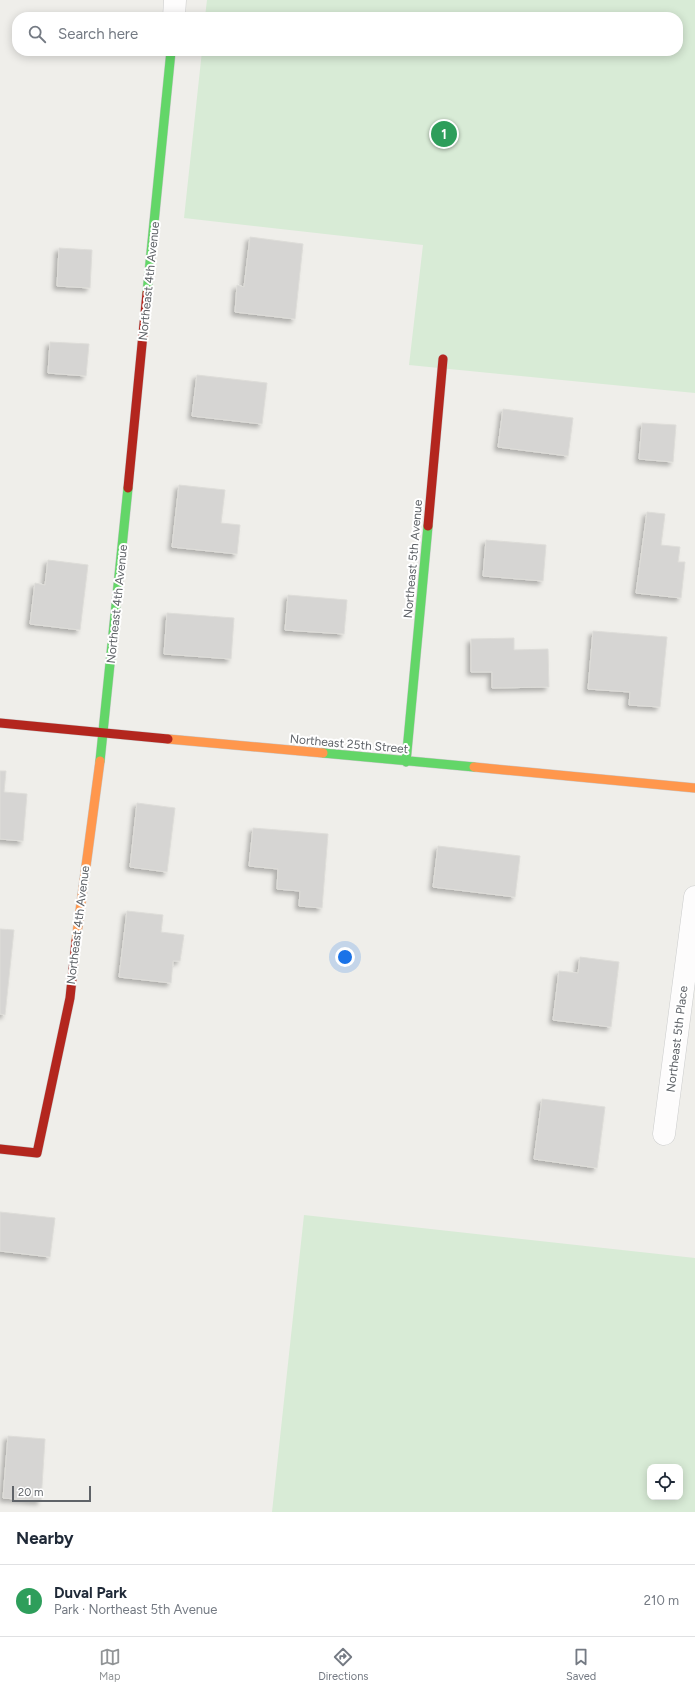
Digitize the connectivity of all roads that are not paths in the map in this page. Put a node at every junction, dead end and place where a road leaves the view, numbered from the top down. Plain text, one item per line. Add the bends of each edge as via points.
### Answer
1 (175, 0) edge
2 (174, 12) edge
3 (171, 56) edge
4 (443, 359) dead end
5 (0, 724) edge
6 (104, 733) junction
7 (406, 762) junction
8 (695, 788) edge
9 (695, 897) edge
10 (664, 1134) dead end
11 (0, 1149) edge

1 - 2 street
3 - 6 street, Northeast 4th Avenue
4 - 7 street, Northeast 5th Avenue
5 - 6 street, Northeast 25th Street
6 - 7 street, Northeast 25th Street
6 - 11 street, Northeast 4th Avenue via 70,998 37,1153
7 - 8 street, Northeast 25th Street
9 - 10 street, Northeast 5th Place

